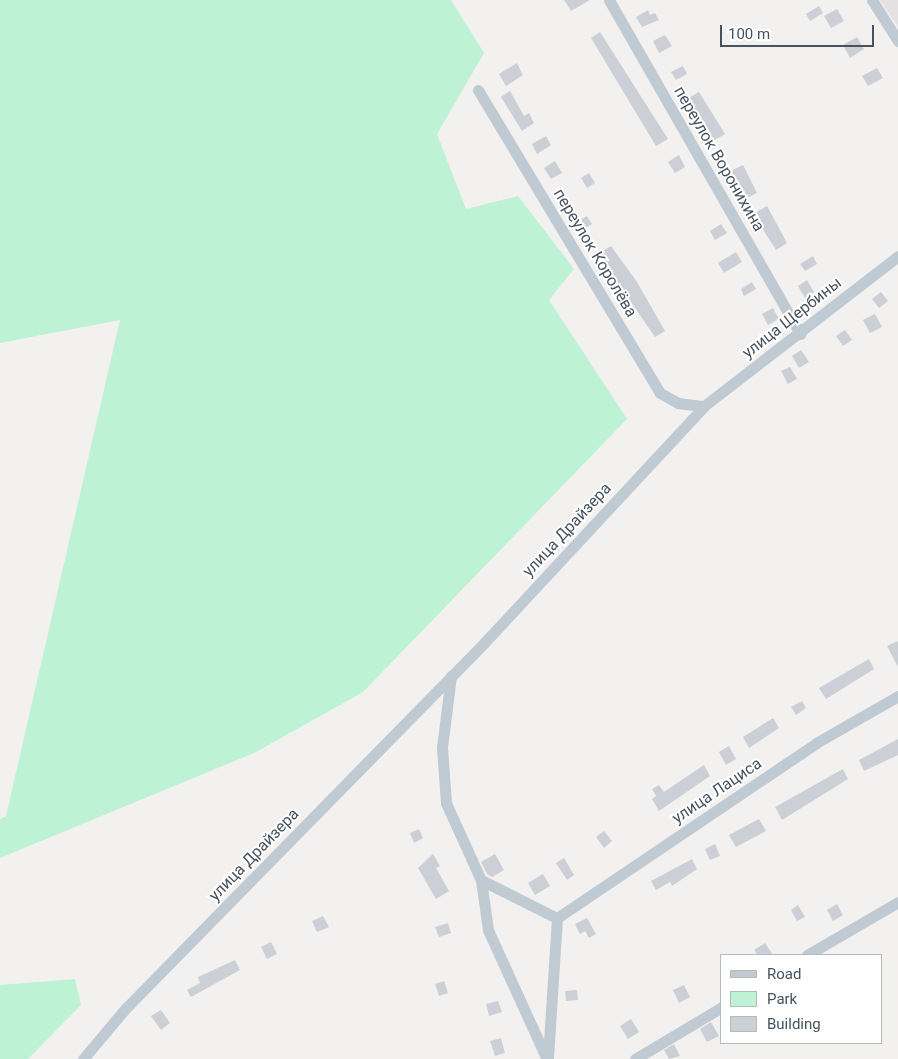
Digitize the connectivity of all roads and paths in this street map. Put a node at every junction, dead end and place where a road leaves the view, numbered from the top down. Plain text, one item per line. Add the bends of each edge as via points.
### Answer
1 (609, 0) edge
2 (872, 0) edge
3 (898, 41) edge
4 (478, 90) dead end
5 (898, 256) edge
6 (800, 334) junction
7 (704, 406) junction
8 (452, 676) junction
9 (898, 696) edge
10 (481, 880) junction
11 (898, 902) edge
12 (557, 918) junction
13 (809, 954) edge
14 (720, 1008) edge
15 (83, 1059) edge
16 (548, 1059) edge
17 (636, 1059) edge

1 - 6 street, переулок Воронихина
2 - 3 street
4 - 7 street, переулок Королёва via 660,393 678,403
5 - 6 street, улица Щербины
6 - 7 street, улица Щербины
7 - 8 street, улица Драйзера
8 - 10 street via 442,747 446,803
8 - 15 street, улица Драйзера via 124,1010
9 - 12 street, улица Лациса via 816,743
10 - 12 street
10 - 16 street via 488,930
11 - 13 street
12 - 16 street
14 - 17 street

